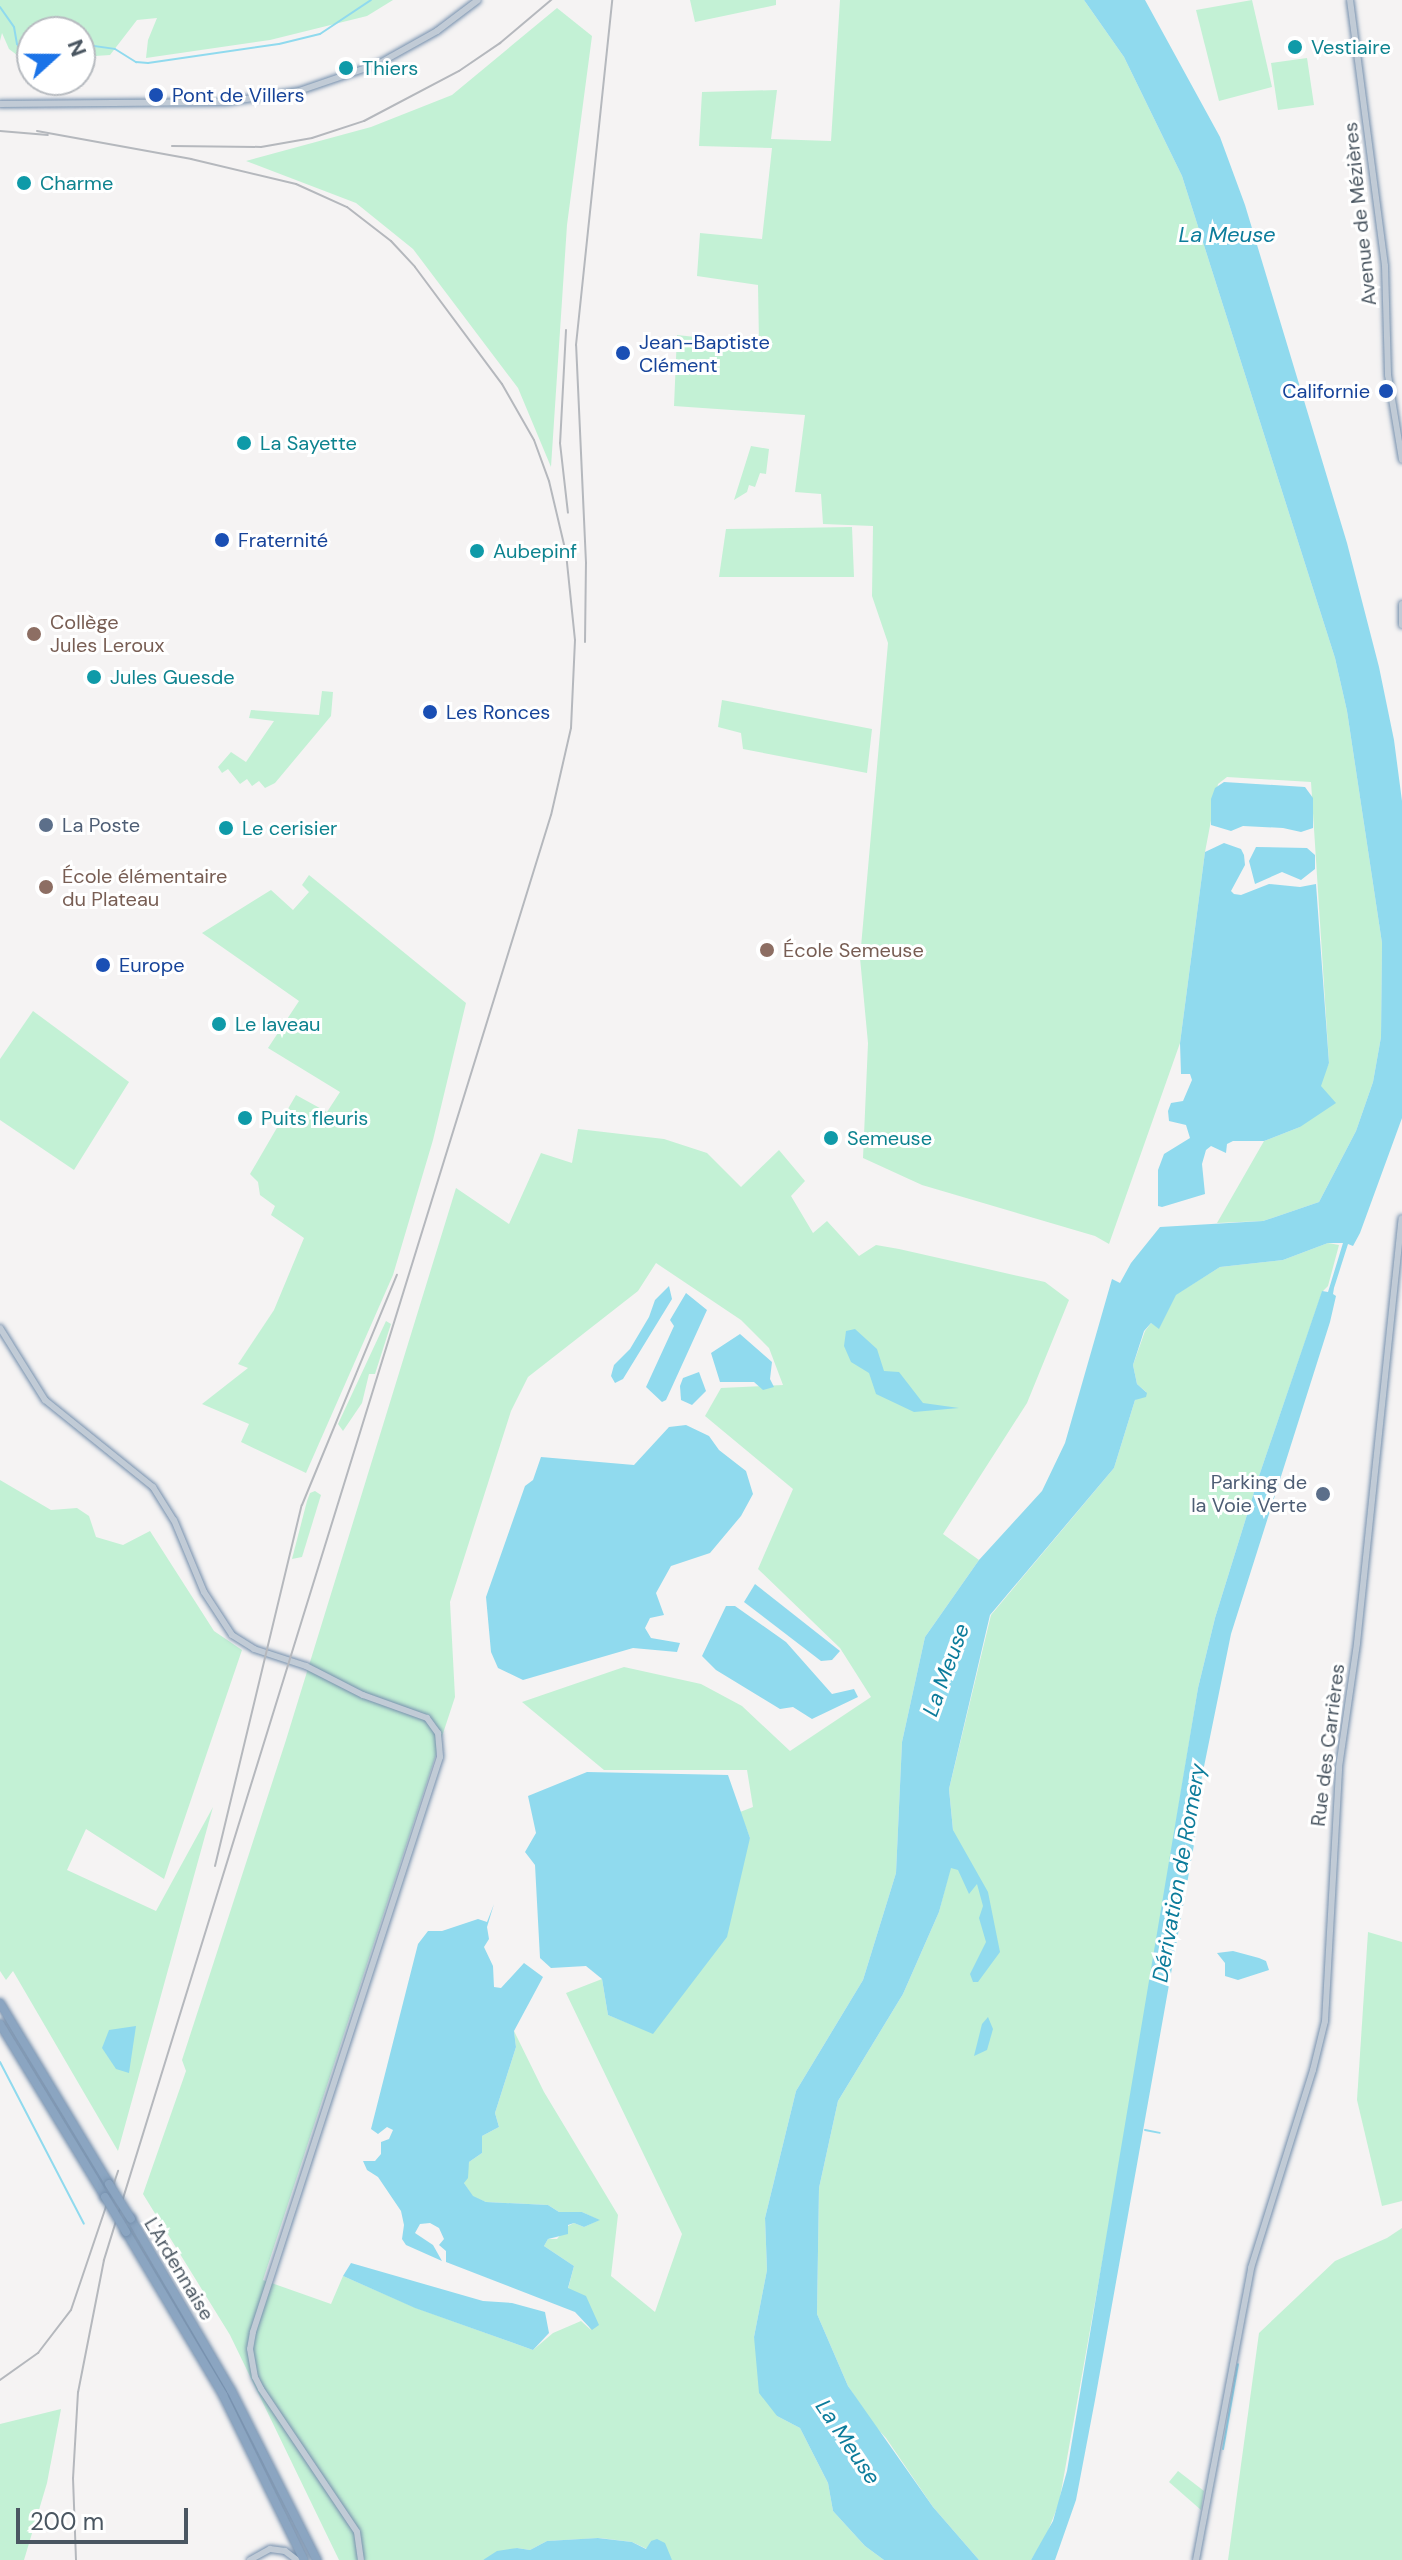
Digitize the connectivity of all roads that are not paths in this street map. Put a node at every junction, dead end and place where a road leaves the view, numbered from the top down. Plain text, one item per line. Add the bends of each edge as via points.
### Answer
1 (478, 0) edge
2 (1350, 0) edge
3 (0, 104) edge
4 (1402, 460) edge
5 (1402, 604) edge
6 (1402, 625) edge
7 (1402, 1218) edge
8 (0, 1328) edge
9 (0, 2003) edge
10 (0, 2024) edge
11 (250, 2560) edge
12 (297, 2560) edge
13 (304, 2560) edge
14 (317, 2560) edge
15 (361, 2560) edge
16 (1196, 2560) edge

1 - 3 main road via 437,31 378,64 299,91 226,102
2 - 4 main road, Avenue de Mézières via 1385,266 1388,375
5 - 6 main road
7 - 16 main road, Rue des Carrières via 1357,1643 1337,1780 1325,2021 1251,2268
8 - 15 main road via 45,1400 159,1494 204,1592 232,1635 254,1649 427,1718 441,1743 250,2349 261,2389 357,2532
9 - 14 highway, L'Ardennaise, bridge via 231,2390
10 - 13 highway, L'Ardennaise, bridge via 223,2395
11 - 12 main road via 277,2549

